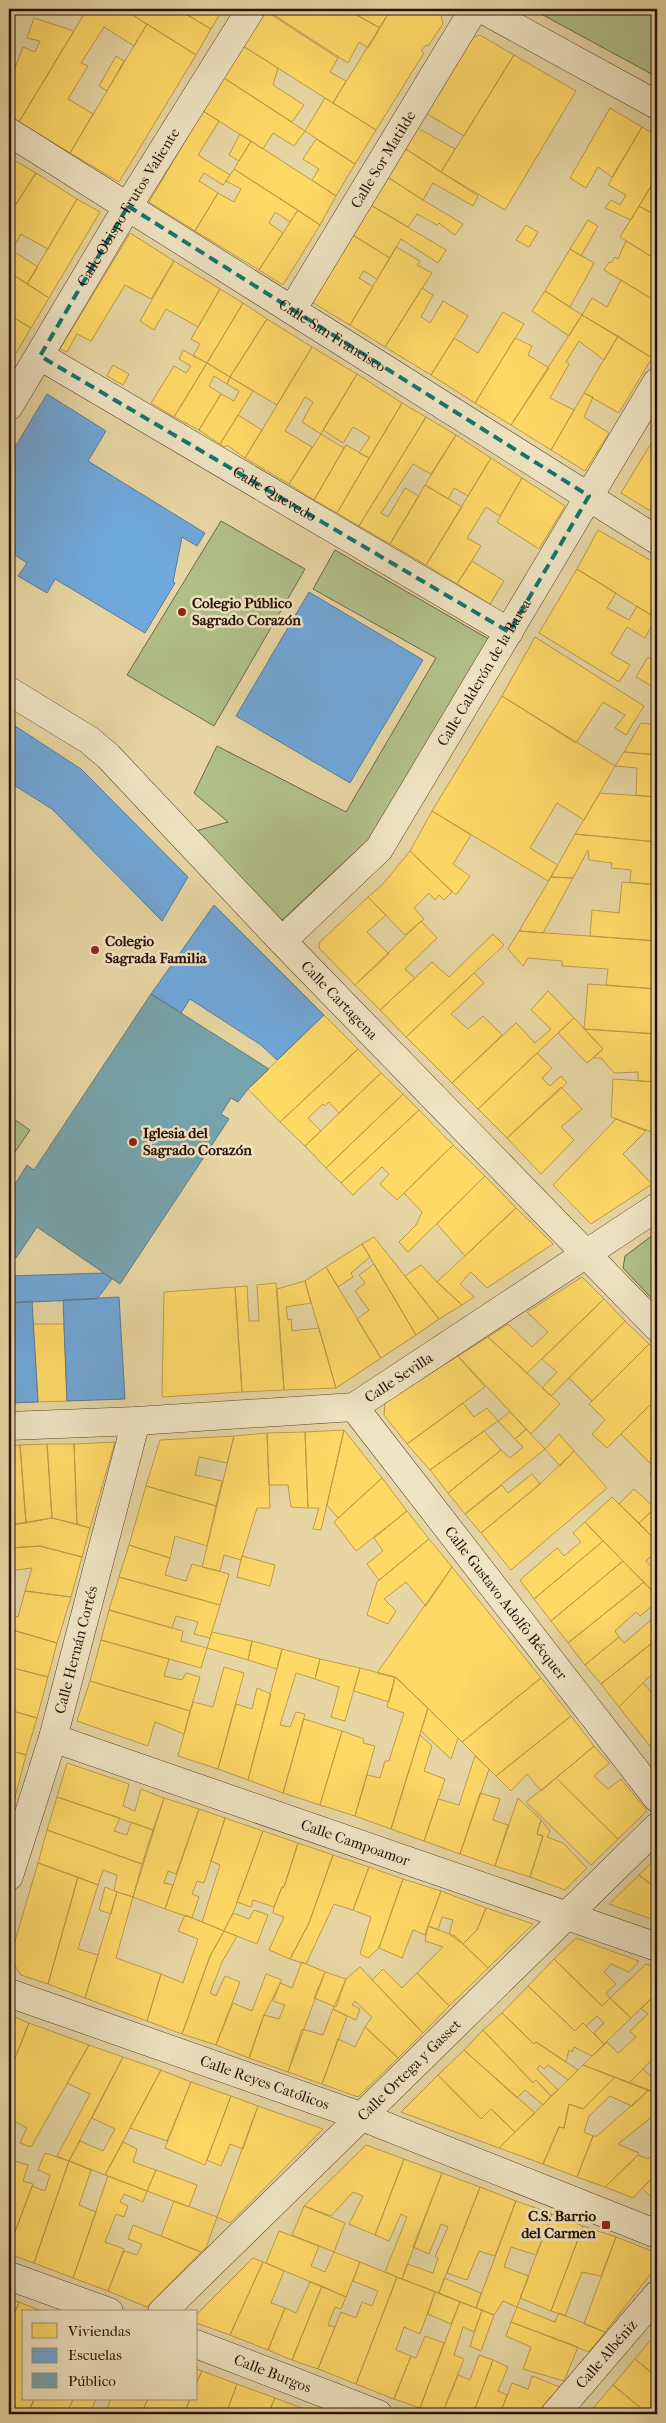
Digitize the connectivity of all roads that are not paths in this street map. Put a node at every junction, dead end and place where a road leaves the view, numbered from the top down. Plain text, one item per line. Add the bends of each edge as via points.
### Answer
1 (251, 9) edge
2 (474, 9) edge
3 (482, 9) edge
4 (657, 105) edge
5 (9, 132) edge
6 (128, 206) junction
7 (292, 310) junction
8 (40, 356) junction
9 (657, 382) edge
10 (9, 406) edge
11 (589, 496) junction
12 (657, 540) edge
13 (509, 632) junction
14 (9, 691) edge
15 (282, 941) junction
16 (657, 1207) edge
17 (586, 1253) junction
18 (657, 1327) edge
19 (354, 1407) junction
20 (136, 1422) junction
21 (9, 1426) edge
22 (53, 1738) junction
23 (657, 1798) edge
24 (657, 1827) edge
25 (9, 1876) edge
26 (566, 1914) junction
27 (657, 1948) edge
28 (9, 1993) edge
29 (360, 2116) junction
30 (657, 2234) edge
31 (9, 2276) edge
32 (657, 2295) edge
33 (103, 2310) edge
34 (164, 2310) edge
35 (198, 2345) edge
36 (378, 2414) edge
37 (555, 2414) edge

1 - 6 street, Calle Obispo Frutos Valiente
2 - 7 street, Calle Sor Matilde
3 - 4 street
5 - 6 street, Calle San Francisco
6 - 7 street, Calle San Francisco
6 - 8 street, Calle Obispo Frutos Valiente
7 - 11 street, Calle San Francisco
8 - 10 street, Calle Obispo Frutos Valiente
8 - 13 street, Calle Quevedo
9 - 11 street, Calle Calderón de la Barca
11 - 12 street, Calle San Francisco
11 - 13 street, Calle Calderón de la Barca
13 - 15 street, Calle Calderón de la Barca via 379,850
14 - 15 street, Calle Cartagena via 89,740 108,756
15 - 17 street, Calle Cartagena
16 - 17 street, Calle Sevilla
17 - 18 street, Calle Cartagena
17 - 19 street, Calle Sevilla
19 - 20 street, Calle Sevilla
19 - 23 street, Calle Gustavo Adolfo Bécquer
20 - 21 street, Calle Sevilla
20 - 22 street, Calle Hernán Cortés
22 - 25 street, Calle Hernán Cortés
22 - 26 street, Calle Campoamor
24 - 26 street, Calle Ortega y Gasset
26 - 27 street, Calle Campoamor
26 - 29 street, Calle Ortega y Gasset
28 - 29 street, Calle Reyes Católicos
29 - 30 street, Calle Reyes Católicos
29 - 34 street, Calle Ortega y Gasset
31 - 33 street
32 - 37 street, Calle Albéniz
35 - 36 street, Calle Burgos

